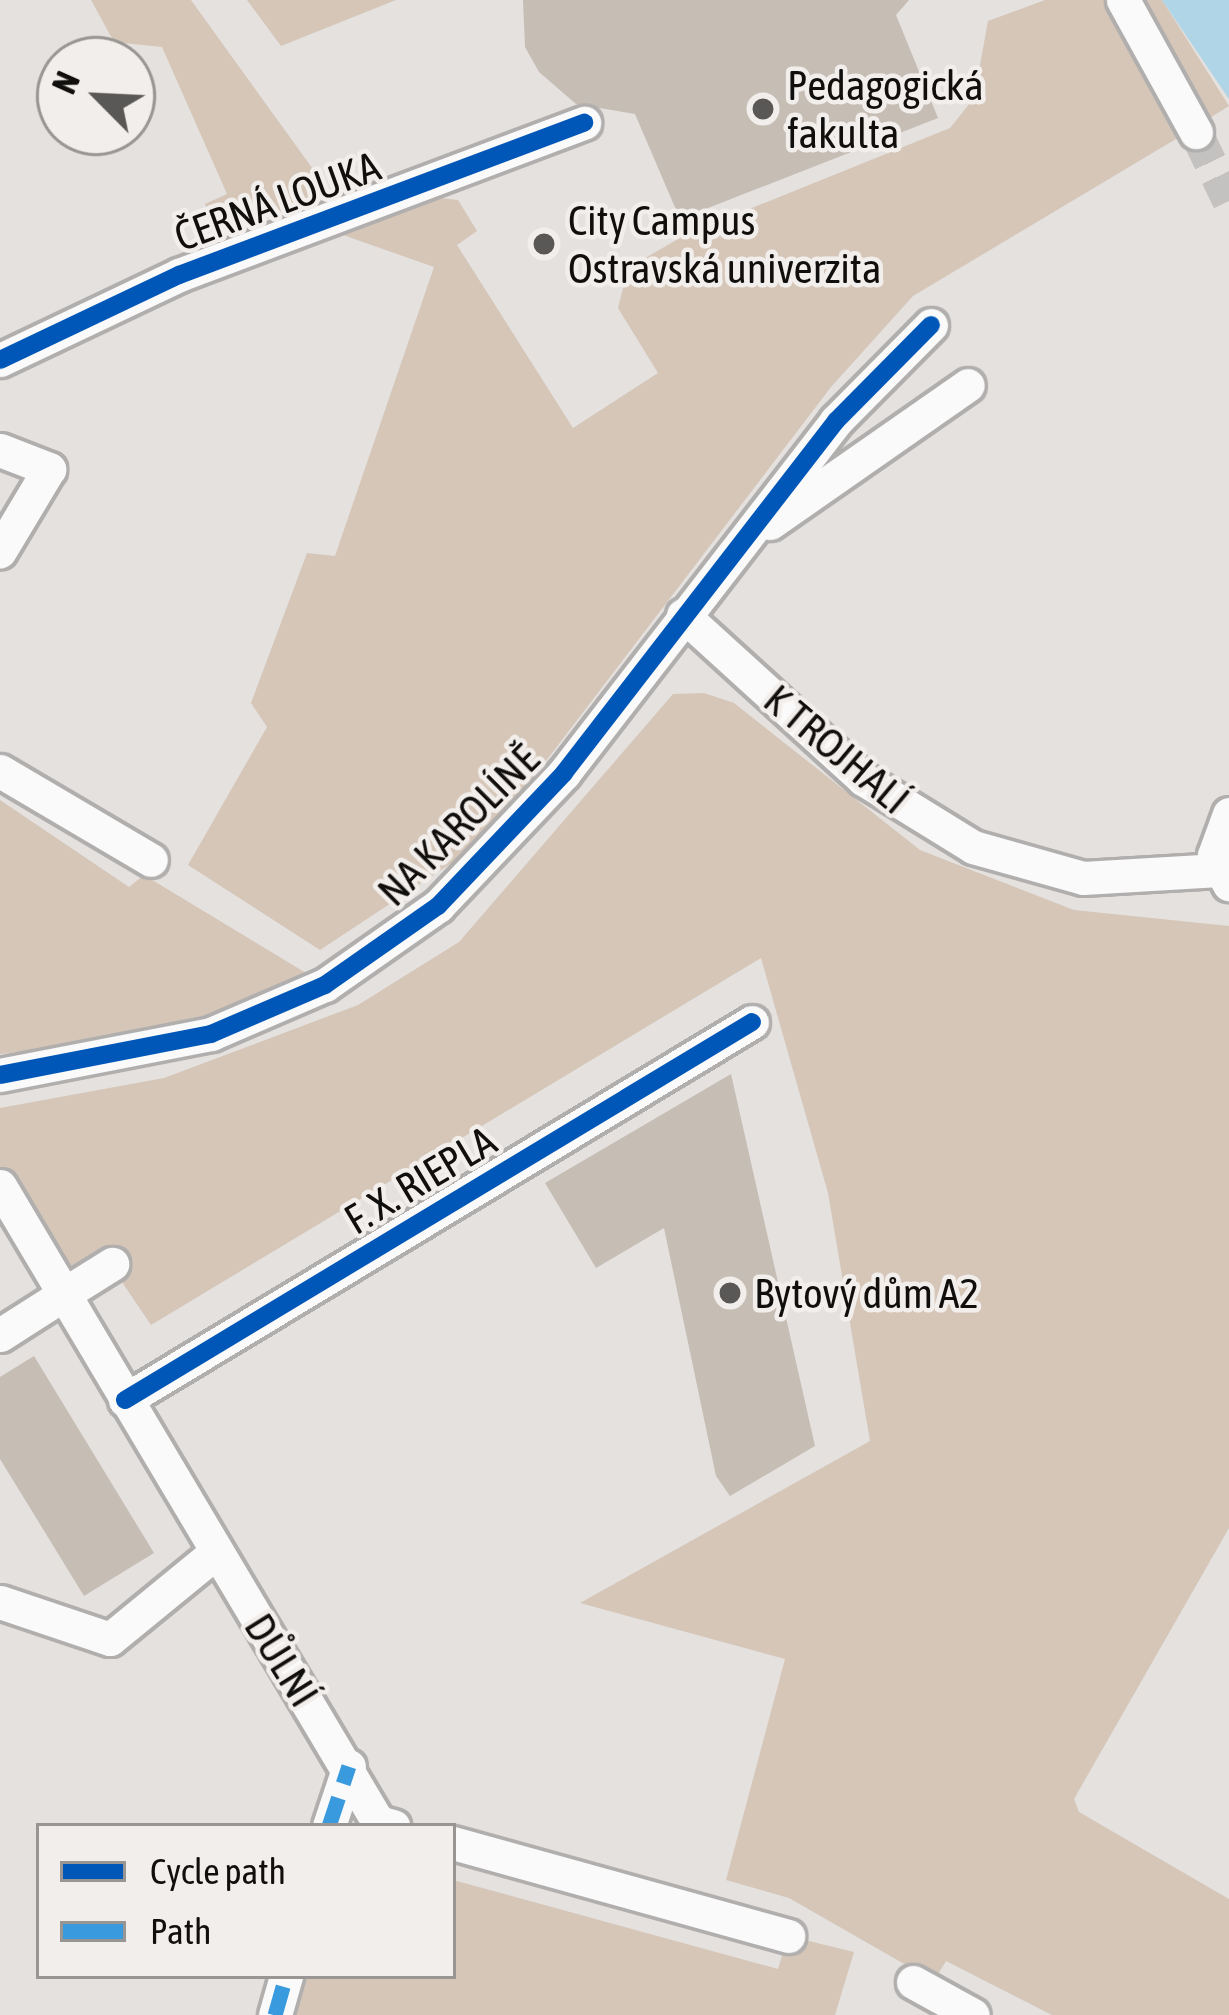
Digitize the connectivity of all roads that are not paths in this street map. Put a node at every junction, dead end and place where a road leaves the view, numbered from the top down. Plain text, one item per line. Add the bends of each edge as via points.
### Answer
1 (1123, 0) edge
2 (584, 123) dead end
3 (1196, 132) tunnel mouth
4 (931, 326) dead end
5 (0, 360) edge
6 (968, 385) dead end
7 (0, 450) edge
8 (744, 542) junction
9 (0, 551) edge
10 (683, 615) junction
11 (0, 771) edge
12 (1229, 814) edge
13 (151, 860) dead end
14 (1224, 877) edge
15 (752, 1022) dead end
16 (0, 1075) edge
17 (0, 1186) edge
18 (112, 1264) dead end
19 (64, 1294) junction
20 (0, 1335) edge
21 (125, 1400) junction
22 (215, 1552) junction
23 (0, 1602) edge
24 (349, 1766) junction
25 (330, 1823) edge
26 (382, 1823) edge
27 (456, 1844) edge
28 (788, 1936) dead end
29 (285, 1979) edge
30 (913, 1982) dead end
31 (275, 2015) edge
32 (974, 2015) edge

1 - 3 street
2 - 5 street, ČERNÁ LOUKA via 195,268
4 - 8 street via 836,421
6 - 8 street
7 - 9 street via 49,469
8 - 10 street, NA KAROLÍNĚ
10 - 14 street, K TROJHALÍ via 863,779 973,847 1083,878
10 - 16 street, NA KAROLÍNĚ via 511,836 364,960 211,1034
11 - 13 street
12 - 14 street via 1215,839
15 - 21 street, F. X. RIEPLA
17 - 19 street, DŮLNÍ
18 - 19 street
19 - 20 street
19 - 21 street, DŮLNÍ
21 - 22 street, DŮLNÍ
22 - 23 street via 110,1639
22 - 24 street, DŮLNÍ
24 - 25 street
24 - 26 street, DŮLNÍ
27 - 28 street
29 - 31 street
30 - 32 street

